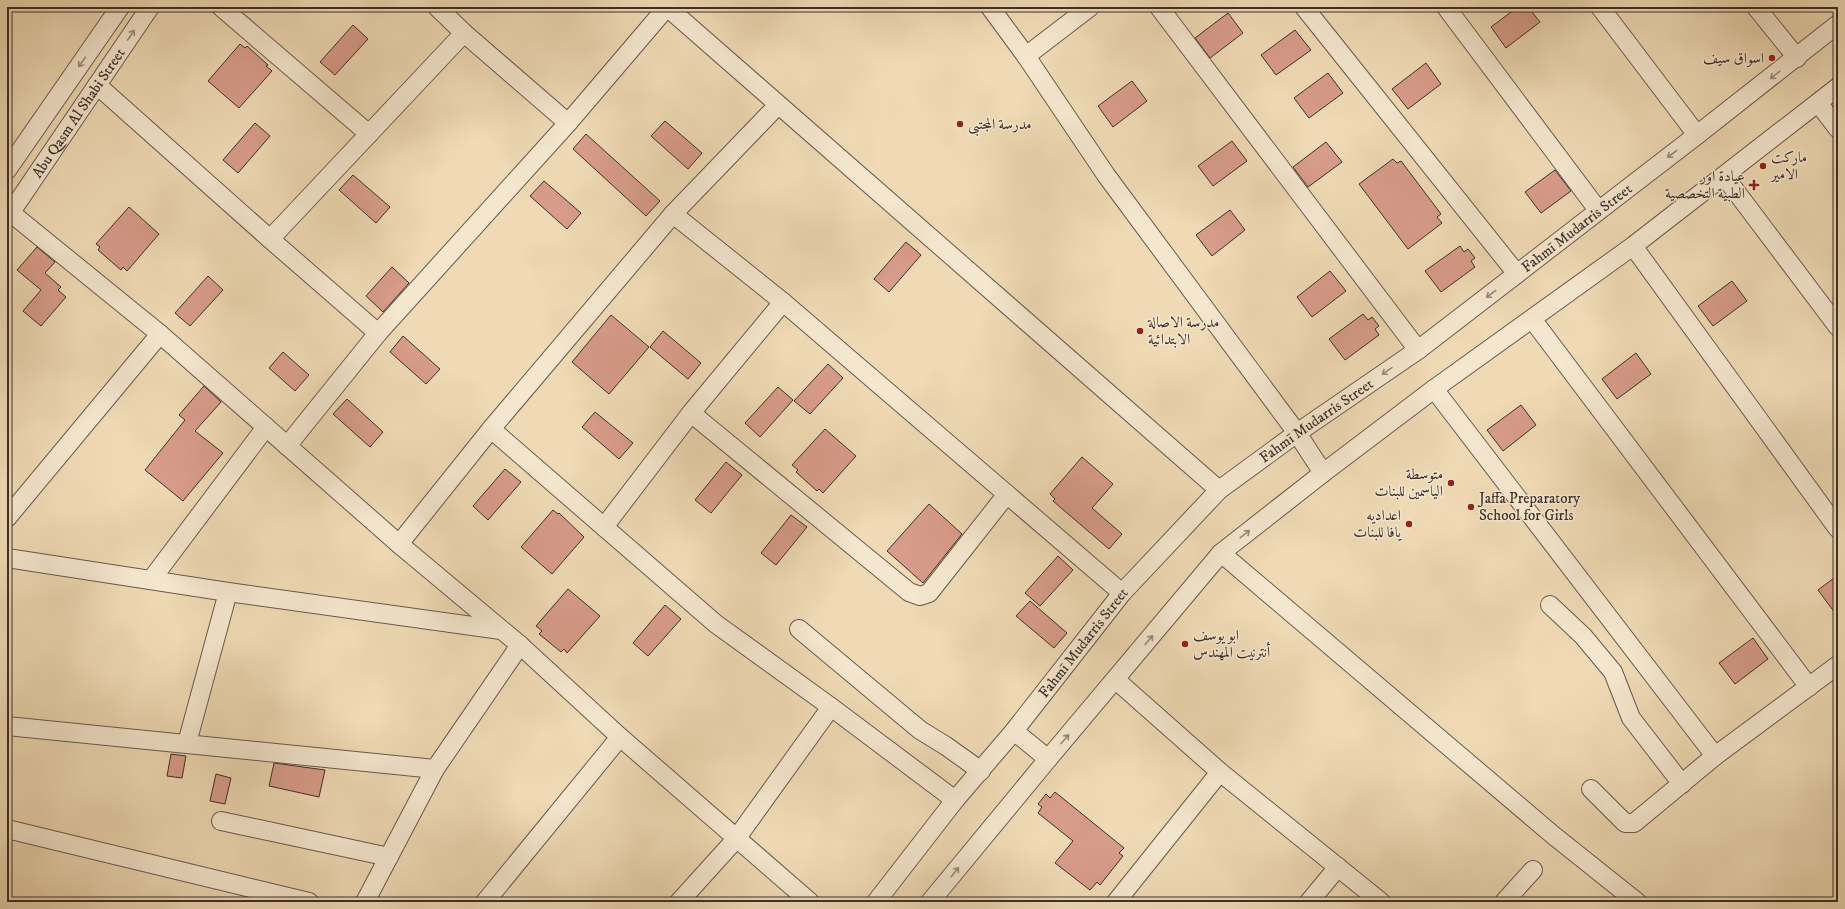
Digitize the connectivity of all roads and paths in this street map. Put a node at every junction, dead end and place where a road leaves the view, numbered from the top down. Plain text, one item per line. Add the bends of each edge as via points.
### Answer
1 (120, 7) edge
2 (150, 7) edge
3 (221, 7) edge
4 (437, 7) edge
5 (667, 7) edge
6 (990, 7) edge
7 (1090, 7) edge
8 (1159, 7) edge
9 (1304, 7) edge
10 (1446, 7) edge
11 (1600, 7) edge
12 (1756, 7) edge
13 (1838, 24) edge
14 (464, 33) junction
15 (1026, 56) junction
16 (1797, 58) junction
17 (97, 84) junction
18 (1838, 87) edge
19 (1819, 104) junction
20 (778, 105) junction
21 (568, 123) junction
22 (1838, 128) edge
23 (369, 134) junction
24 (1697, 135) junction
25 (7, 170) edge
26 (1725, 177) junction
27 (1598, 210) junction
28 (673, 214) junction
29 (9, 216) edge
30 (270, 239) junction
31 (1633, 246) junction
32 (1517, 274) junction
33 (783, 302) junction
34 (1532, 319) junction
35 (1838, 327) edge
36 (378, 333) junction
37 (160, 334) junction
38 (1418, 350) junction
39 (1434, 389) junction
40 (691, 413) junction
41 (266, 428) junction
42 (491, 429) junction
43 (1297, 433) junction
44 (287, 446) junction
45 (1322, 473) junction
46 (1219, 490) junction
47 (1007, 494) junction
48 (7, 518) edge
49 (604, 527) junction
50 (1838, 529) edge
51 (399, 544) junction
52 (1221, 554) junction
53 (7, 558) edge
54 (151, 580) junction
55 (228, 592) junction
56 (1122, 593) junction
57 (1550, 605) dead end
58 (799, 629) dead end
59 (501, 630) junction
60 (520, 645) junction
61 (1838, 665) edge
62 (1116, 680) junction
63 (1809, 686) junction
64 (831, 707) junction
65 (7, 726) edge
66 (1014, 731) junction
67 (620, 737) junction
68 (187, 743) junction
69 (1715, 756) junction
70 (1048, 759) junction
71 (435, 769) junction
72 (981, 771) junction
73 (1220, 772) junction
74 (1682, 784) junction
75 (1591, 789) dead end
76 (955, 800) junction
77 (221, 821) dead end
78 (7, 829) edge
79 (736, 839) junction
80 (389, 857) junction
81 (1338, 867) junction
82 (1533, 870) dead end
83 (309, 902) edge
84 (365, 902) edge
85 (485, 902) edge
86 (679, 902) edge
87 (810, 902) edge
88 (876, 902) edge
89 (930, 902) edge
90 (1116, 902) edge
91 (1309, 902) edge
92 (1381, 902) edge
93 (1504, 902) edge
94 (1637, 902) edge

1 -> 25 street, Abu Qasm Al Shabi Street
17 -> 2 street, Abu Qasm Al Shabi Street
3 - 23 street
4 - 14 street
5 - 20 street
5 - 21 street
6 - 15 street
7 - 15 street
8 - 38 street
9 - 32 street
10 - 27 street
11 - 24 street
12 - 16 street
13 - 16 street, Fahmī Mudarris Street
14 - 21 street
14 - 23 street
15 - 43 street via 1106,175
16 -> 24 street, Fahmī Mudarris Street
17 - 29 street, Abu Qasm Al Shabi Street
17 - 30 street
18 - 19 street
19 - 22 street
19 - 26 street
20 - 28 street
20 - 46 street
21 - 36 street
23 - 30 street
24 -> 27 street, Fahmī Mudarris Street
26 - 31 street
26 - 35 street
27 - 32 street, Fahmī Mudarris Street
28 - 33 street
28 - 42 street
29 - 37 street
30 - 36 street
31 - 34 street
31 - 50 street
32 -> 38 street, Fahmī Mudarris Street
33 - 40 street
33 - 47 street
34 - 39 street
34 - 63 street
36 - 44 street
37 - 41 street
37 - 48 street
38 -> 43 street, Fahmī Mudarris Street
39 - 45 street
39 - 69 street
40 - 47 street via 909,592 920,596 929,593
40 - 49 street
41 - 44 street
41 - 54 street
42 - 49 street
42 - 51 street
43 - 45 street
43 - 46 street, Fahmī Mudarris Street
44 - 51 street
52 -> 45 street
46 - 56 street, Fahmī Mudarris Street
47 - 56 street
49 - 64 street via 716,624
51 - 59 street
62 -> 52 street
52 - 94 street via 1553,836
53 - 54 street
54 - 55 street
55 - 59 street
55 - 68 street
56 - 66 street, Fahmī Mudarris Street
57 - 74 street via 1583,636 1613,672 1631,718
58 - 72 street via 920,730
59 - 60 street
60 - 67 street
60 - 71 street
61 - 63 street
70 -> 62 street
62 - 73 street
63 - 69 street
64 - 76 street
64 - 79 street
65 - 68 street
66 - 70 street
66 - 72 street, Fahmī Mudarris Street
67 - 79 street
67 - 85 street
68 - 71 street
69 - 74 street
89 -> 70 street
71 - 80 street
72 - 76 street, Fahmī Mudarris Street
73 - 81 street
73 - 90 street
74 - 75 street via 1634,823 1625,823
76 - 88 street, Fahmī Mudarris Street
77 - 80 street
78 - 83 street
79 - 86 street
79 - 87 street
80 - 84 street
81 - 91 street
81 - 92 street
82 - 93 street

